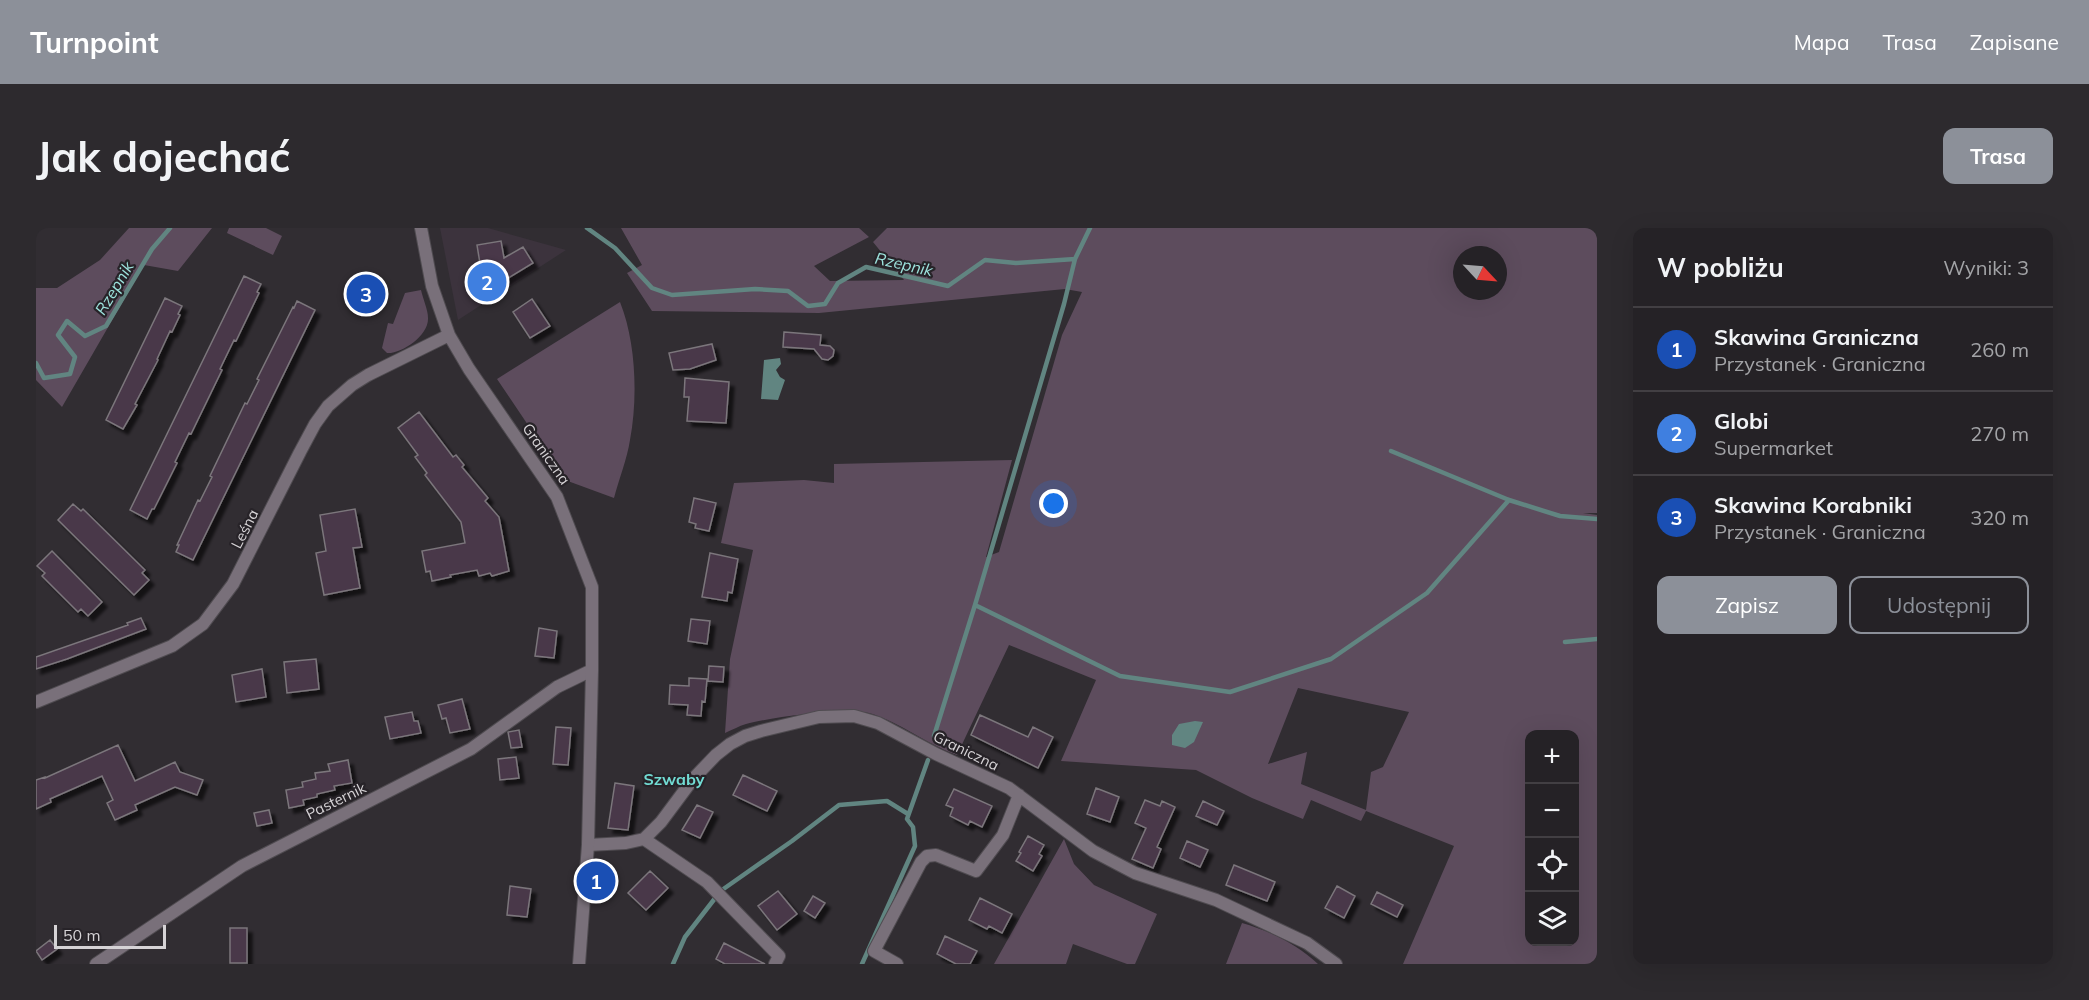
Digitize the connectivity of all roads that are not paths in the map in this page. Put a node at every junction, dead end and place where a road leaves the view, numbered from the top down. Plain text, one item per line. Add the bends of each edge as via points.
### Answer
1 (422, 234) edge
2 (449, 335) junction
3 (592, 670) junction
4 (36, 702) edge
5 (1019, 795) junction
6 (644, 839) junction
7 (588, 845) junction
8 (96, 964) edge
9 (579, 964) edge
10 (776, 964) edge
11 (897, 964) edge
12 (1336, 964) edge

1 - 2 street, Graniczna via 432,286
2 - 3 street, Graniczna via 557,497 592,587
2 - 4 street, Leśna via 368,375 328,406 300,452 233,584 203,624 172,646
3 - 7 street, Graniczna
3 - 8 street, Pasternik via 557,687 471,749 242,866
5 - 6 street, Graniczna via 878,723 854,716 819,717 761,731 730,744 693,779
5 - 11 street via 1003,835 976,871 936,855 921,862 874,951
5 - 12 street, Graniczna via 1093,851 1135,873 1216,900 1264,922 1307,943
6 - 7 street
6 - 10 street via 719,893 779,956
7 - 9 street, Graniczna

